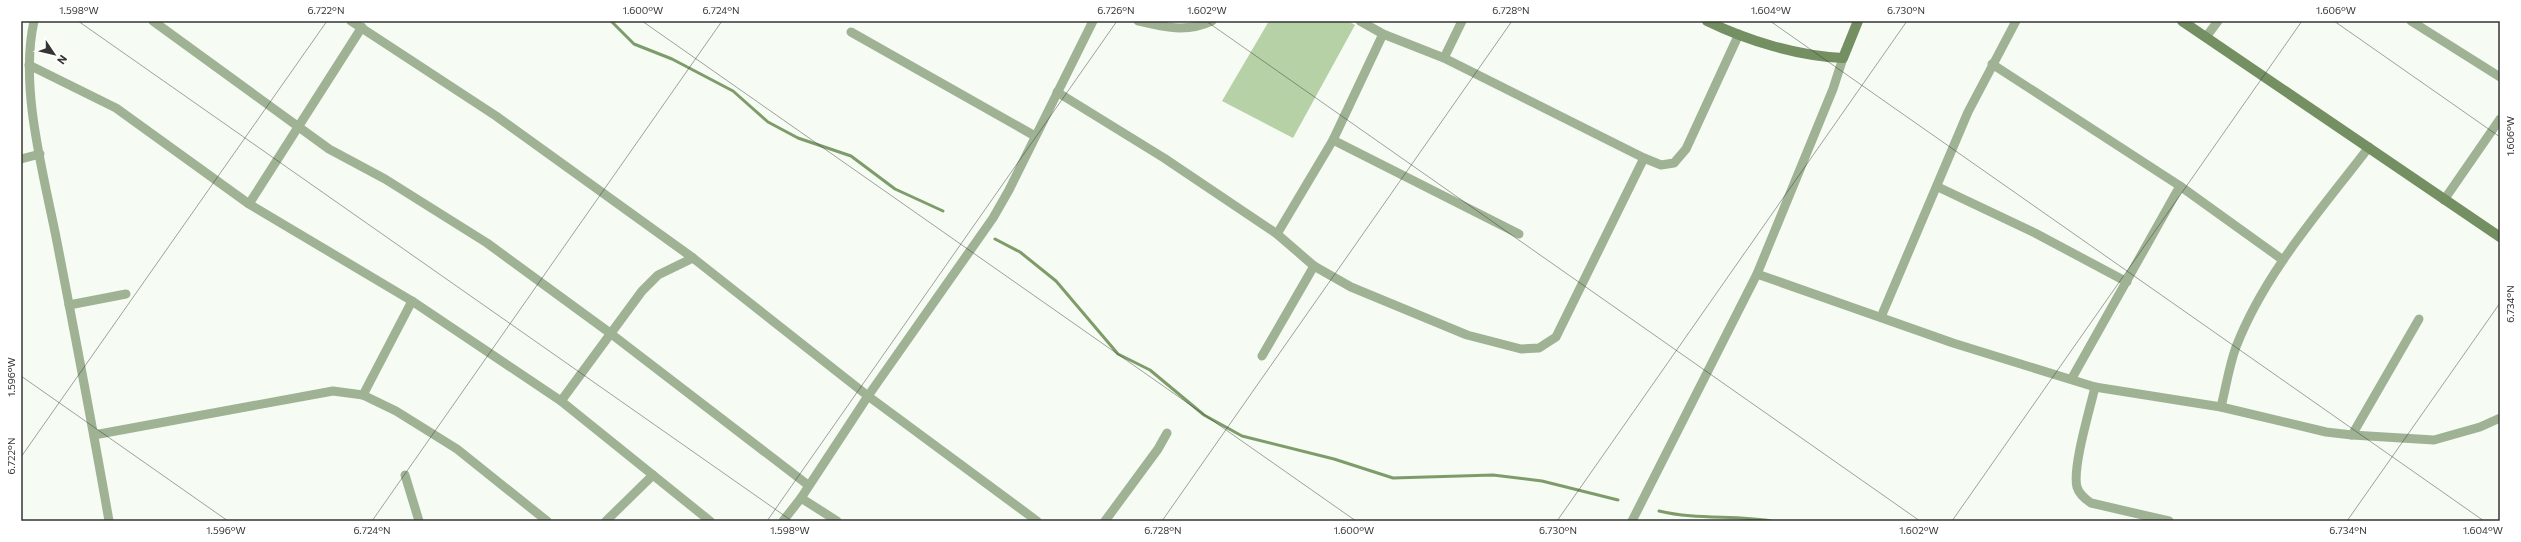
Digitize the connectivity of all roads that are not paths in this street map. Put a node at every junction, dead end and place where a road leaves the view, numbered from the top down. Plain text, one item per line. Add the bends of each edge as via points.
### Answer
1 (34, 21) edge
2 (153, 21) edge
3 (351, 21) edge
4 (1093, 21) edge
5 (1138, 21) edge
6 (1212, 21) edge
7 (1360, 21) edge
8 (1462, 21) edge
9 (1858, 21) edge
10 (2016, 21) edge
11 (2182, 21) edge
12 (2218, 21) edge
13 (2411, 21) edge
14 (1712, 22) edge
15 (362, 27) junction
16 (851, 32) dead end
17 (1383, 34) junction
18 (1739, 34) junction
19 (2206, 37) junction
20 (1444, 58) junction
21 (1843, 58) junction
22 (26, 64) edge
23 (1992, 64) junction
24 (2500, 77) edge
25 (1057, 92) junction
26 (2500, 119) edge
27 (300, 128) junction
28 (1035, 136) junction
29 (1333, 140) junction
30 (2369, 147) junction
31 (40, 154) junction
32 (1644, 158) junction
33 (21, 159) edge
34 (2180, 186) junction
35 (1938, 188) junction
36 (2444, 200) junction
37 (249, 204) junction
38 (1277, 234) junction
39 (1519, 234) dead end
40 (2500, 237) edge
41 (693, 258) junction
42 (2283, 260) junction
43 (1314, 266) junction
44 (1756, 274) junction
45 (2127, 282) junction
46 (126, 294) dead end
47 (412, 301) junction
48 (69, 305) junction
49 (1881, 317) junction
50 (2419, 319) dead end
51 (610, 333) junction
52 (1262, 356) dead end
53 (2072, 378) junction
54 (2095, 387) junction
55 (363, 395) junction
56 (868, 396) junction
57 (561, 401) junction
58 (2221, 407) junction
59 (2500, 418) edge
60 (1167, 433) dead end
61 (94, 435) junction
62 (2352, 435) junction
63 (406, 475) dead end
64 (653, 475) junction
65 (808, 485) junction
66 (801, 498) junction
67 (109, 521) edge
68 (419, 521) edge
69 (547, 521) edge
70 (606, 521) edge
71 (710, 521) edge
72 (783, 521) edge
73 (837, 521) edge
74 (1037, 521) edge
75 (1105, 521) edge
76 (1632, 521) edge
77 (2169, 521) edge

1 - 22 street
2 - 27 street
3 - 15 street
4 - 25 street
5 - 6 street via 1169,29 1192,28
7 - 17 street
8 - 20 street
9 - 21 street
10 - 23 street
11 - 19 street
12 - 19 street
13 - 24 street
14 - 18 street
15 - 27 street
15 - 41 street via 496,116
16 - 28 street
17 - 20 street
17 - 29 street
18 - 21 street via 1819,57
18 - 32 street via 1686,149 1674,163 1661,165
19 - 30 street
20 - 32 street
21 - 44 street via 1833,89
22 - 31 street
22 - 37 street via 116,108
23 - 34 street
23 - 35 street via 1968,112
25 - 28 street
25 - 38 street via 1164,158
26 - 36 street
27 - 37 street
27 - 51 street via 329,149 385,178 487,243
28 - 56 street via 993,218
29 - 38 street
29 - 39 street
30 - 36 street
30 - 42 street
31 - 33 street
31 - 48 street
32 - 43 street via 1556,337 1539,348 1521,349 1467,335 1350,287
34 - 42 street
34 - 45 street
35 - 45 street via 2035,233
35 - 49 street
36 - 40 street
37 - 47 street
38 - 43 street
41 - 51 street via 658,275
41 - 56 street
42 - 58 street via 2255,305 2235,349
43 - 52 street
44 - 49 street
44 - 76 street
45 - 53 street
46 - 48 street
47 - 55 street
47 - 57 street
48 - 61 street
49 - 53 street via 1953,343
50 - 62 street
51 - 57 street
51 - 65 street
53 - 54 street
54 - 58 street
54 - 77 street via 2077,467 2077,488 2083,498 2091,503
55 - 61 street via 333,391
55 - 69 street via 396,411 457,449
56 - 65 street
56 - 74 street
57 - 64 street
58 - 62 street via 2326,432
59 - 62 street via 2480,427 2434,440
60 - 75 street
61 - 67 street
63 - 68 street
64 - 70 street
64 - 71 street
65 - 66 street
66 - 72 street
66 - 73 street

